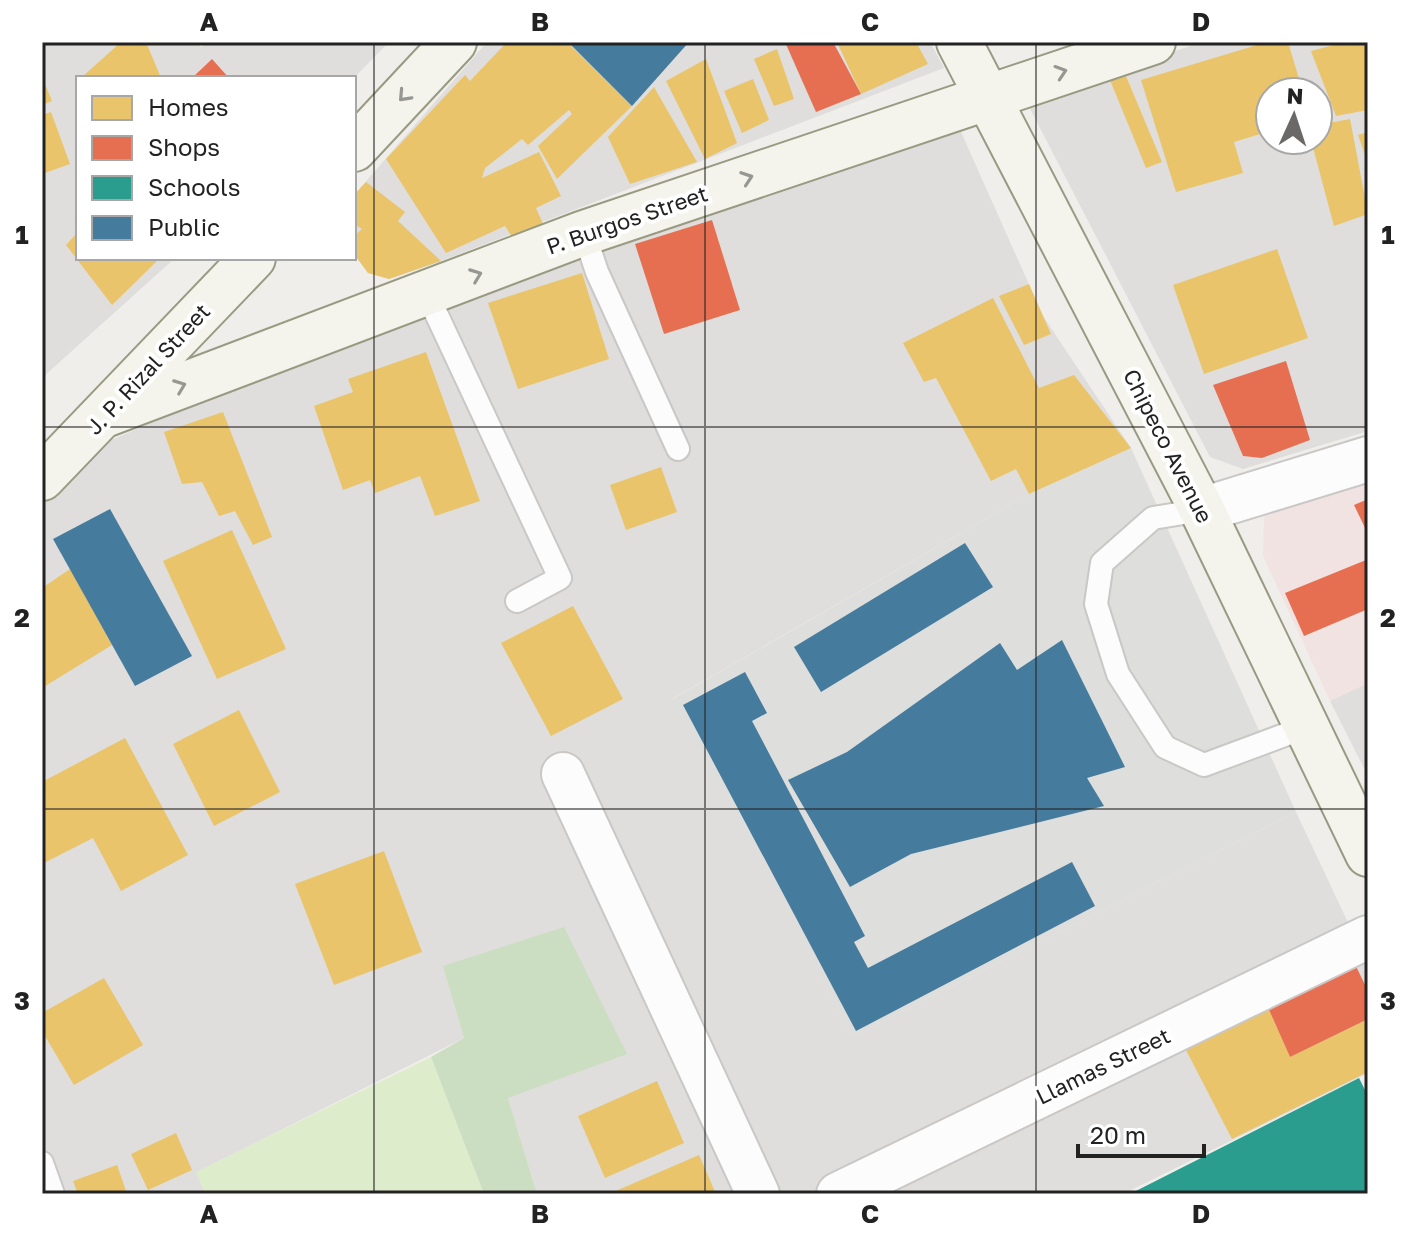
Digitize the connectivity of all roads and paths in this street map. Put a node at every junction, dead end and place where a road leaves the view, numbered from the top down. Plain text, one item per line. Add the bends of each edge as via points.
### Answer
1 (454, 42) edge
2 (959, 42) edge
3 (1153, 42) edge
4 (987, 96) junction
5 (356, 147) edge
6 (584, 233) junction
7 (251, 260) edge
8 (427, 294) junction
9 (107, 414) junction
10 (678, 449) dead end
11 (1368, 459) edge
12 (42, 478) edge
13 (1202, 510) junction
14 (517, 601) dead end
15 (1306, 727) junction
16 (563, 774) dead end
17 (1368, 854) edge
18 (1368, 937) edge
19 (42, 1163) edge
20 (53, 1194) edge
21 (758, 1194) edge
22 (838, 1194) edge

1 -> 5 main road
2 - 4 main road, Chipeco Avenue
4 -> 3 main road, P. Burgos Street
6 -> 4 main road, P. Burgos Street
4 - 13 main road, Chipeco Avenue
8 -> 6 main road, P. Burgos Street
6 - 10 lane
7 - 9 main road, J. P. Rizal Street
9 -> 8 main road, P. Burgos Street
8 - 14 lane via 560,578
9 - 12 main road, J. P. Rizal Street
11 - 13 street
13 - 15 main road, Chipeco Avenue
13 - 15 lane via 1153,518 1102,563 1096,604 1118,674 1165,747 1204,765
15 - 17 main road, Chipeco Avenue
16 - 21 street
18 - 22 street, Llamas Street
19 - 20 lane

